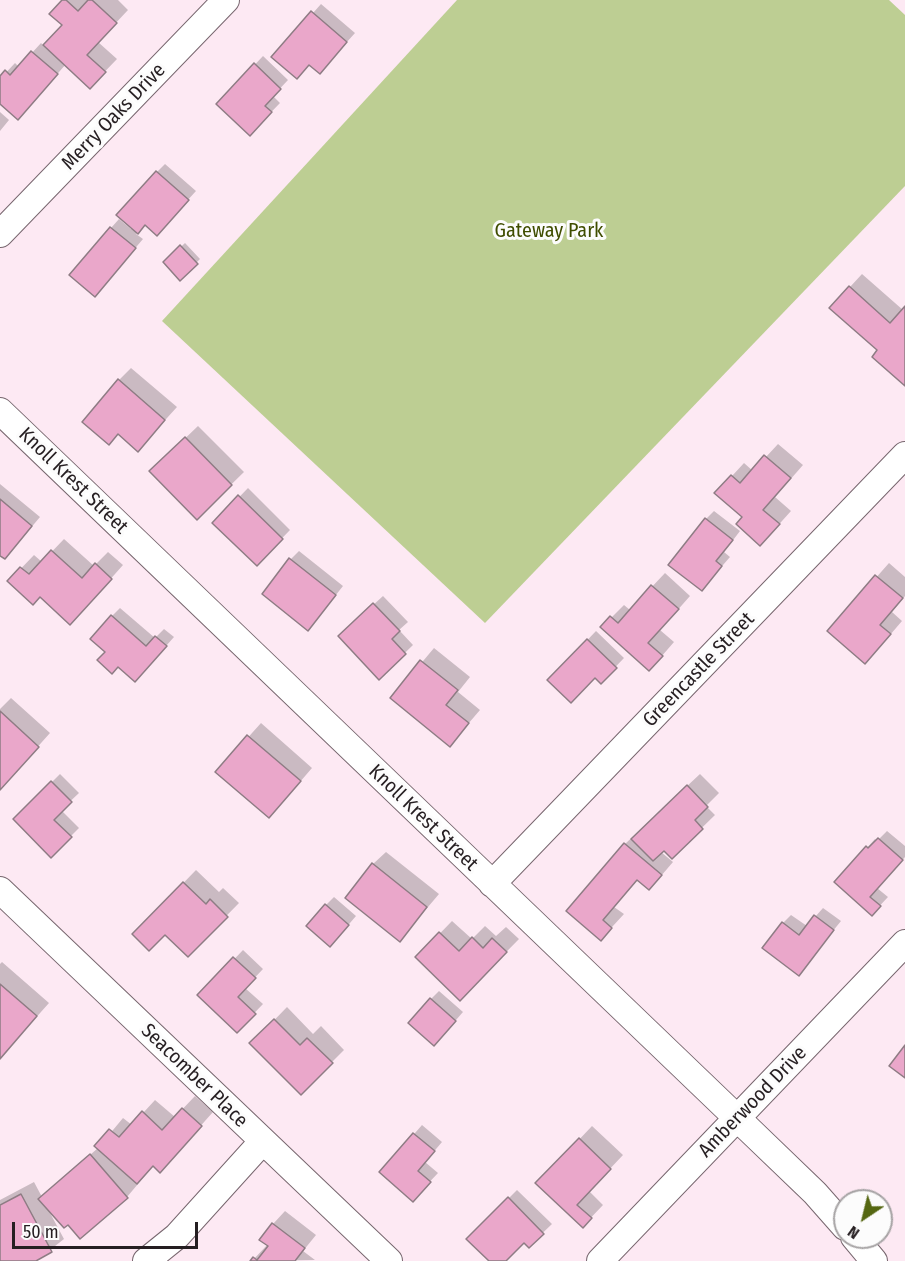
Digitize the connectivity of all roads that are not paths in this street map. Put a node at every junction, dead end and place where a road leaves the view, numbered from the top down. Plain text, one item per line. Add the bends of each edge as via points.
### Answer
1 (226, 0) edge
2 (0, 234) edge
3 (0, 411) edge
4 (905, 455) edge
5 (492, 884) junction
6 (0, 890) edge
7 (905, 943) edge
8 (737, 1118) junction
9 (262, 1142) junction
10 (833, 1213) edge
11 (864, 1249) edge
12 (146, 1261) edge
13 (389, 1261) edge
14 (600, 1261) edge
15 (874, 1261) edge

1 - 2 street, Merry Oaks Drive
3 - 5 street, Knoll Krest Street
4 - 5 street, Greencastle Street
5 - 8 street, Knoll Krest Street
6 - 9 street, Seacomber Place
7 - 8 street, Amberwood Drive
8 - 10 street, Knoll Krest Street
8 - 14 street, Amberwood Drive
9 - 12 street via 177,1236
9 - 13 street, Seacomber Place
11 - 15 street

